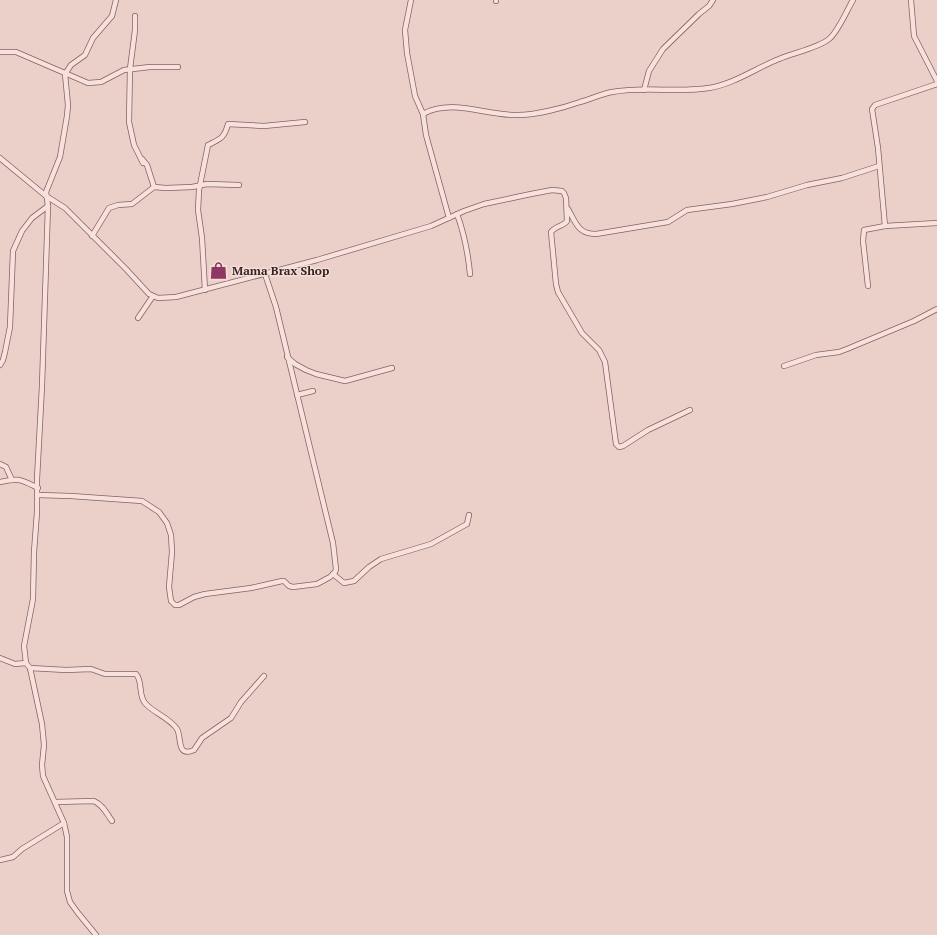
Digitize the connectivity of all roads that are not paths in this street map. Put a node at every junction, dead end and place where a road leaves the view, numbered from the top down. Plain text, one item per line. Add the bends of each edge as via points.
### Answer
1 (116, 0) edge
2 (411, 0) edge
3 (713, 0) edge
4 (853, 0) edge
5 (911, 0) edge
6 (134, 16) dead end
7 (0, 52) edge
8 (178, 67) dead end
9 (130, 69) junction
10 (65, 74) junction
11 (937, 81) edge
12 (937, 84) edge
13 (644, 90) junction
14 (423, 114) junction
15 (305, 122) dead end
16 (139, 156) junction
17 (0, 158) edge
18 (142, 163) dead end
19 (879, 166) junction
20 (239, 185) dead end
21 (200, 186) junction
22 (154, 187) junction
23 (46, 196) junction
24 (48, 206) junction
25 (567, 207) junction
26 (457, 214) junction
27 (449, 218) junction
28 (937, 223) edge
29 (885, 226) junction
30 (92, 236) junction
31 (265, 274) junction
32 (470, 274) dead end
33 (868, 286) dead end
34 (205, 290) junction
35 (153, 296) junction
36 (937, 309) edge
37 (138, 318) dead end
38 (287, 356) junction
39 (0, 364) edge
40 (784, 366) dead end
41 (392, 368) dead end
42 (313, 390) dead end
43 (297, 395) junction
44 (690, 410) dead end
45 (0, 464) edge
46 (12, 480) junction
47 (0, 482) edge
48 (38, 488) junction
49 (38, 495) junction
50 (469, 515) dead end
51 (333, 574) junction
52 (0, 658) edge
53 (26, 663) junction
54 (30, 668) junction
55 (264, 676) dead end
56 (56, 802) junction
57 (112, 821) dead end
58 (64, 823) junction
59 (0, 860) edge
60 (96, 935) edge

1 - 10 street via 112,16 93,38 85,55 71,65
2 - 14 street via 405,42 416,96
3 - 13 street via 663,49 649,71
4 - 13 street via 834,33 819,44 717,86
5 - 11 street via 914,36
6 - 9 street via 135,30
7 - 10 street via 16,52
8 - 9 street
9 - 10 street via 95,83 88,83
9 - 16 street via 129,122
10 - 23 street via 68,112 65,132 60,157
12 - 19 street via 873,107
13 - 14 street via 611,92 578,103 517,116 464,108 444,108
14 - 27 street via 423,123
15 - 21 street via 264,126 228,124 223,138 208,146
16 - 18 street
16 - 22 street via 147,165
17 - 23 street
19 - 25 street via 767,197 687,210 668,222 596,234 583,232
19 - 29 street
20 - 21 street
21 - 22 street
21 - 34 street via 198,210
22 - 30 street via 132,204 109,208
23 - 24 street
23 - 30 street via 64,208
24 - 39 street via 25,227 14,251 10,327
24 - 48 street
25 - 26 street via 564,193 552,190 484,204
25 - 44 street via 566,223 551,232 556,288 582,333 605,362 616,444 619,447 623,446 648,430
26 - 27 street
26 - 32 street via 463,230
27 - 31 street via 392,238
28 - 29 street
29 - 33 street via 866,229 863,233
30 - 35 street via 144,290
31 - 34 street
31 - 38 street via 276,307
34 - 35 street via 169,298
35 - 37 street
36 - 40 street via 843,351 816,355
38 - 41 street via 306,370 345,381
38 - 43 street
42 - 43 street
43 - 51 street via 333,543 336,569
45 - 46 street via 6,467
46 - 47 street
46 - 48 street via 21,480
48 - 49 street
49 - 51 street via 142,501 159,512 167,522 171,535 168,587 171,601 175,605 179,606 205,594 282,581 289,586 317,584
49 - 53 street via 33,599 24,646
50 - 51 street via 466,524 431,544 382,559 354,581 344,583
52 - 53 street via 15,664
53 - 54 street
54 - 55 street via 91,669 105,674 138,675 145,704 177,728 180,747 186,752 194,750 202,738 231,718 241,702
54 - 56 street via 42,724 43,776
56 - 57 street via 98,803
56 - 58 street
58 - 59 street via 13,857
58 - 60 street via 67,837 67,891 70,902

